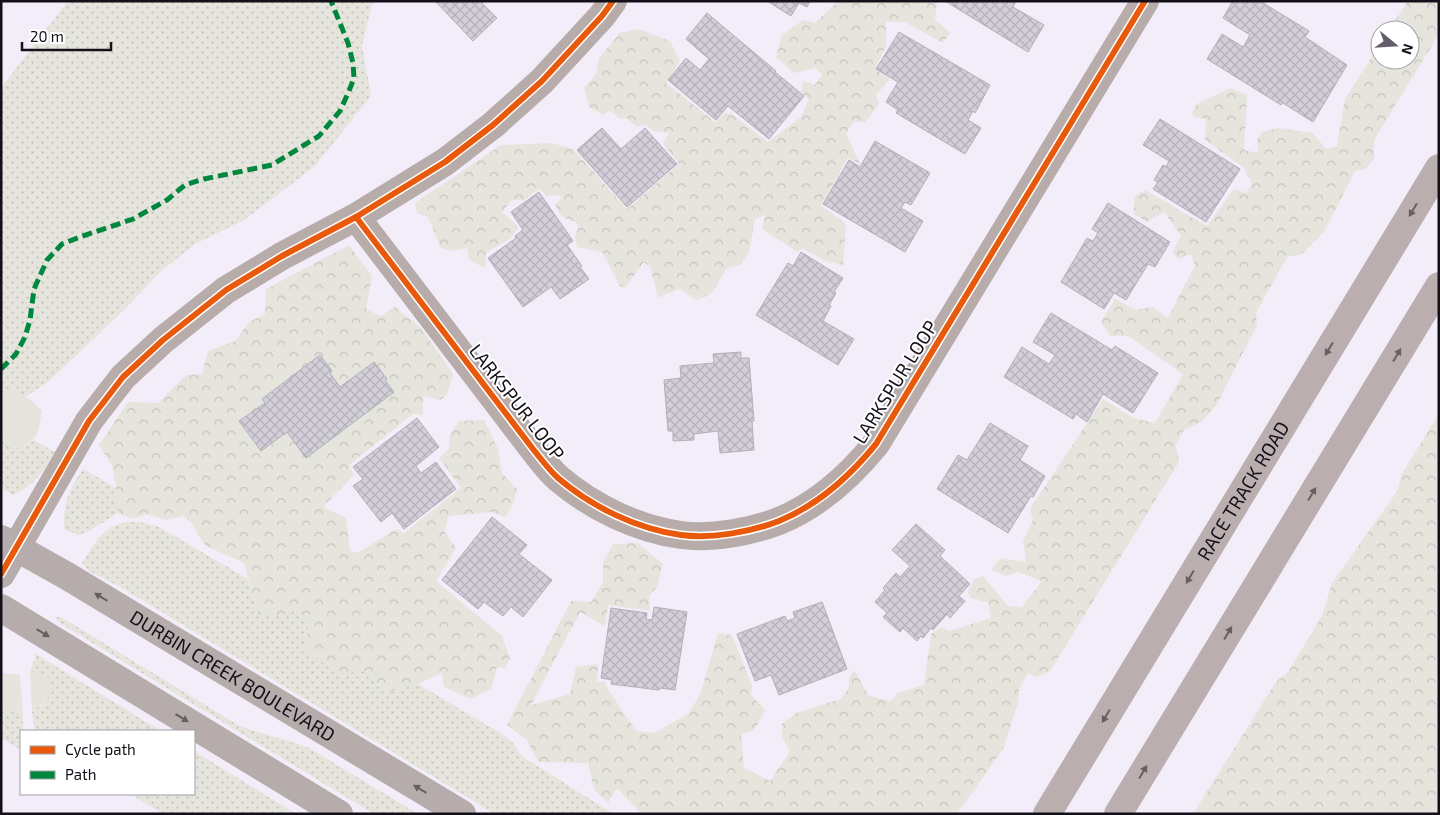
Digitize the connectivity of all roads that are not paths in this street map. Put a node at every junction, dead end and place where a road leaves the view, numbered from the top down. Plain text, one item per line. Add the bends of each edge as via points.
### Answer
1 (614, 1) edge
2 (1145, 1) edge
3 (1439, 168) edge
4 (356, 217) junction
5 (1439, 286) edge
6 (9, 543) edge
7 (1, 574) edge
8 (1, 608) edge
9 (340, 814) edge
10 (462, 814) edge
11 (1046, 814) edge
12 (1118, 814) edge

1 - 4 street via 542,81 493,125 445,162
2 - 4 street, LARKSPUR LOOP via 876,444 860,464 822,496 778,521 755,528 707,536 648,528 592,503 557,477
3 -> 11 main road, RACE TRACK ROAD
4 - 6 street via 226,290 162,340 123,377
12 -> 5 main road
6 - 7 street
10 -> 6 street, DURBIN CREEK BOULEVARD
8 -> 9 street

